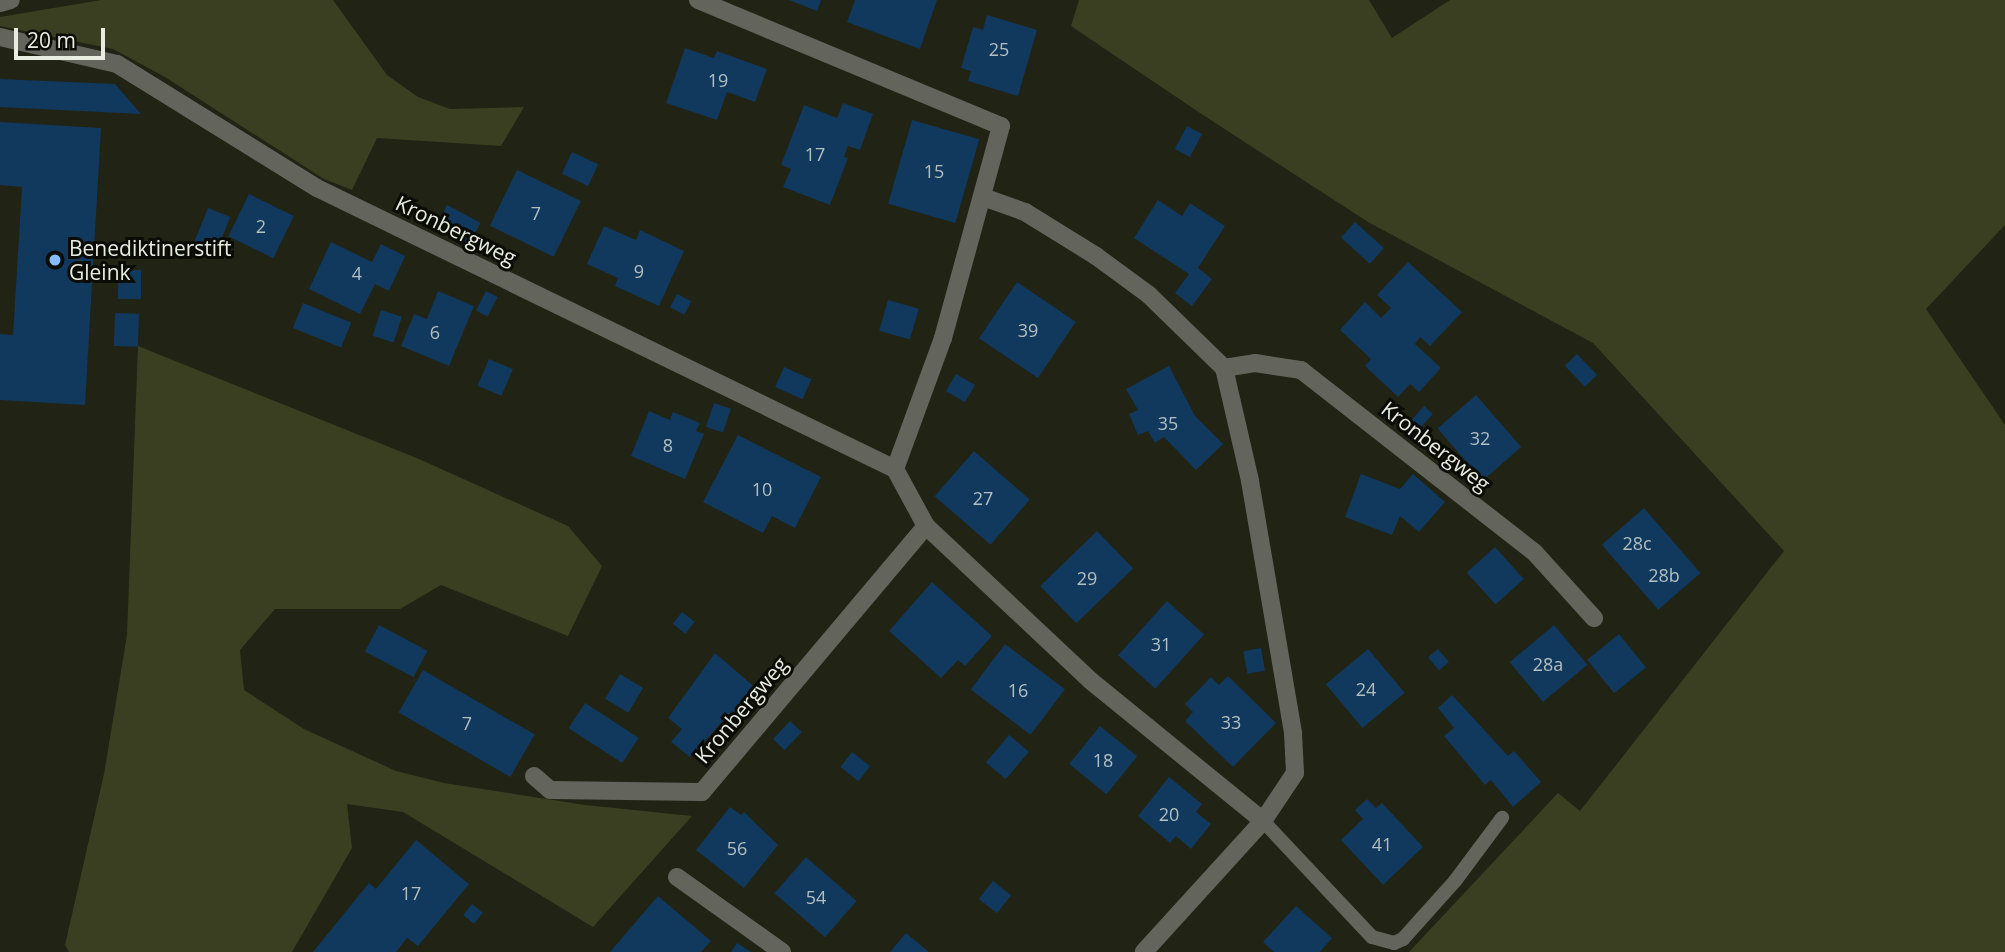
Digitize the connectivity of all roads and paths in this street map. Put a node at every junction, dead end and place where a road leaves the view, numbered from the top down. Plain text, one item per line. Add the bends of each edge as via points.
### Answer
1 (11, 0) edge
2 (698, 0) edge
3 (0, 3) edge
4 (0, 37) edge
5 (984, 197) junction
6 (1224, 368) junction
7 (895, 469) junction
8 (926, 526) junction
9 (1594, 618) dead end
10 (534, 776) dead end
11 (1502, 818) dead end
12 (1263, 821) junction
13 (677, 877) dead end
14 (782, 952) edge
15 (1144, 952) edge

1 - 3 street
2 - 5 street via 1001,126
4 - 7 street, Kronbergweg via 117,64 317,188
5 - 6 street via 1026,212 1096,256 1149,295
5 - 7 street via 943,338
6 - 9 street, Kronbergweg via 1255,363 1301,370 1535,553
6 - 12 street via 1250,481 1293,733 1295,773
7 - 8 street
8 - 10 street, Kronbergweg via 702,792 550,790
8 - 12 street via 1091,681
11 - 12 lane via 1455,881 1403,939 1394,943 1372,937
12 - 15 street
13 - 14 street

